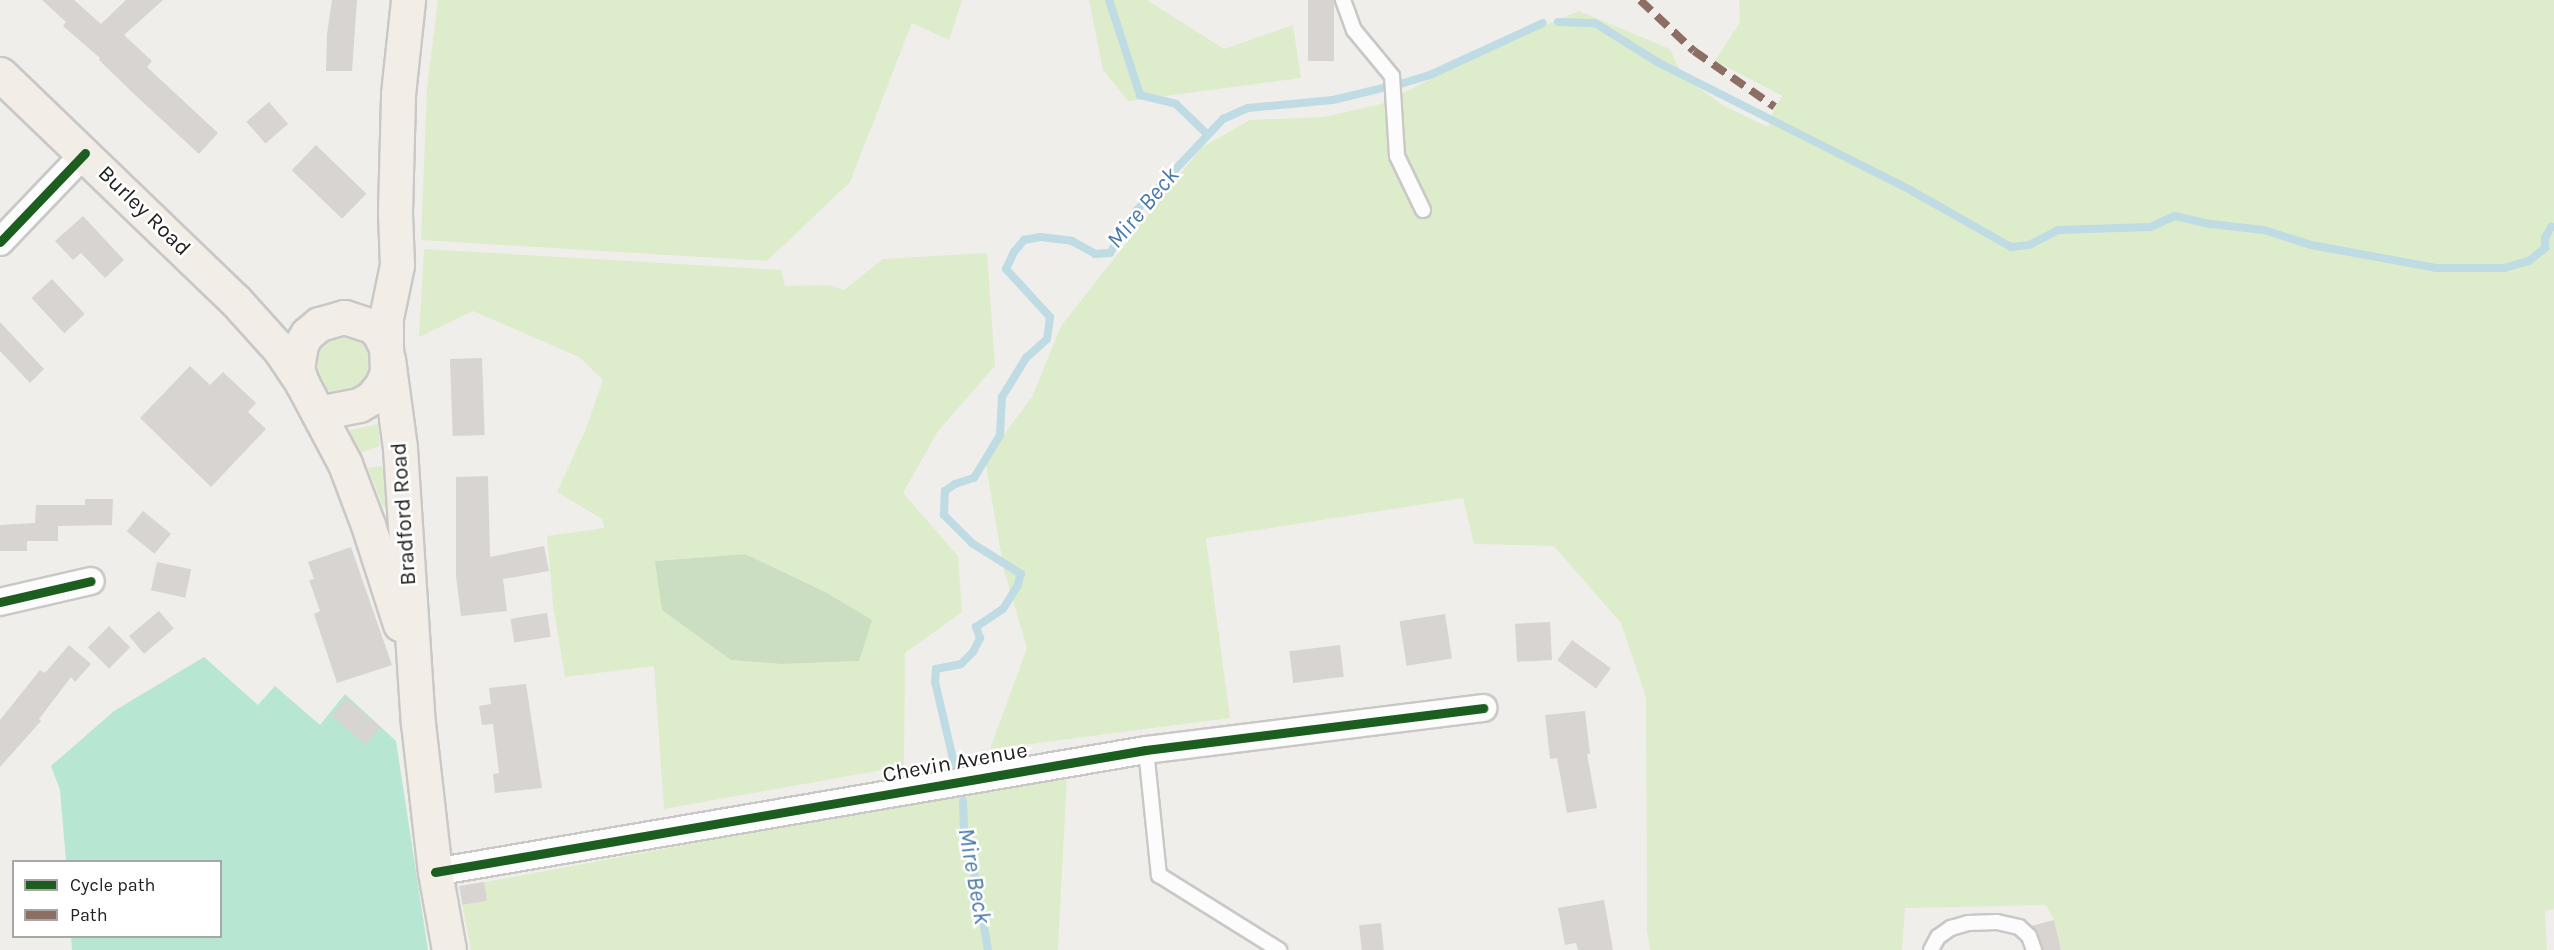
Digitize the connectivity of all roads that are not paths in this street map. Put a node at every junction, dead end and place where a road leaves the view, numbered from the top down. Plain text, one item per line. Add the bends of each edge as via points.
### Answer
1 (408, 0) edge
2 (1343, 0) edge
3 (0, 74) edge
4 (85, 153) junction
5 (1423, 210) dead end
6 (395, 212) junction
7 (0, 242) edge
8 (235, 300) junction
9 (332, 320) junction
10 (387, 353) junction
11 (302, 383) junction
12 (318, 413) junction
13 (91, 581) dead end
14 (0, 602) edge
15 (413, 669) junction
16 (1483, 708) dead end
17 (1146, 750) junction
18 (435, 872) junction
19 (449, 950) edge
20 (1279, 950) edge
21 (1931, 950) edge
22 (2034, 950) edge

1 - 6 main road via 398,94
2 - 5 lane via 1354,30 1392,76 1397,156
3 - 4 main road, Burley Road
4 - 7 street
4 - 8 main road, Burley Road
6 - 9 main road via 376,287 363,306
6 - 10 main road via 397,265 386,318
8 - 9 main road, Burley Road via 277,320 299,324
8 - 11 main road, Burley Road via 280,350
9 - 10 main road via 372,326
9 - 11 main road via 307,334 298,352 297,368
10 - 12 main road via 387,373 371,398 359,405
10 - 15 main road, Bradford Road via 401,459
11 - 12 main road
12 - 15 main road, Bradford Road via 345,464 364,514
13 - 14 street
15 - 18 main road, Bradford Road
16 - 17 street, Chevin Avenue
17 - 18 street, Chevin Avenue
17 - 20 lane via 1159,875
18 - 19 main road, Bradford Road
21 - 22 lane via 1938,937 1951,928 1997,922 2019,927 2029,936

